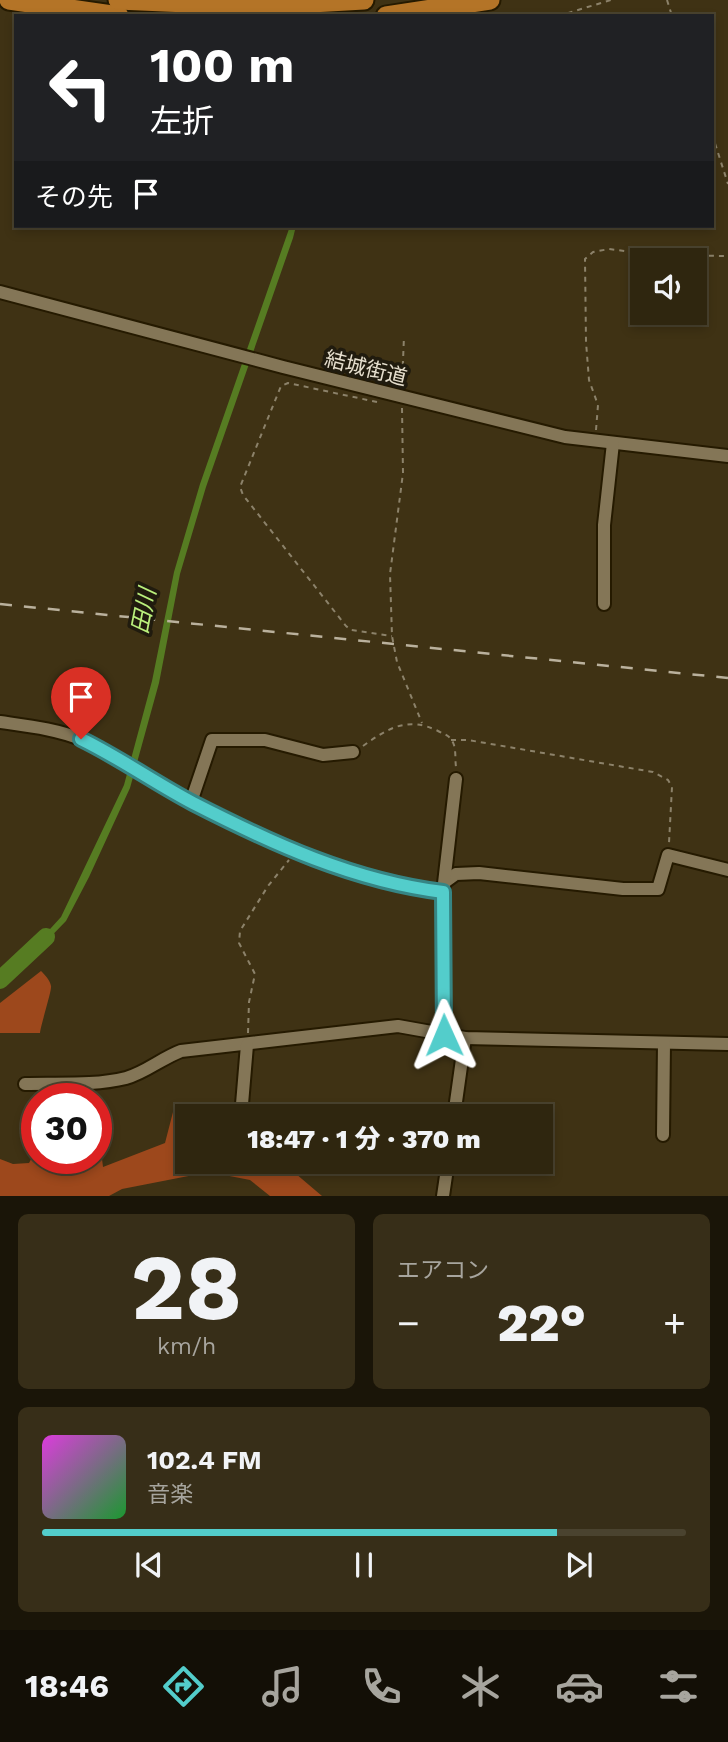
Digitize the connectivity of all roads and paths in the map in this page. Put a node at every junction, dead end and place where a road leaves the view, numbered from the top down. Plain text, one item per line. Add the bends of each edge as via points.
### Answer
1 (9, 0) edge
2 (118, 0) edge
3 (364, 0) edge
4 (490, 0) edge
5 (611, 0) edge
6 (105, 14) edge
7 (399, 14) edge
8 (565, 14) edge
9 (714, 140) edge
10 (728, 184) edge
11 (728, 256) edge
12 (0, 292) edge
13 (404, 336) dead end
14 (402, 399) junction
15 (595, 441) junction
16 (613, 443) junction
17 (728, 456) edge
18 (604, 604) dead end
19 (391, 636) junction
20 (0, 722) edge
21 (422, 723) junction
22 (451, 740) junction
23 (353, 752) joint
24 (456, 779) joint
25 (191, 802) junction
26 (295, 852) junction
27 (668, 855) junction
28 (728, 870) edge
29 (444, 887) junction
30 (444, 1035) junction
31 (465, 1038) junction
32 (664, 1043) junction
33 (728, 1044) edge
34 (247, 1045) junction
35 (42, 1083) edge
36 (242, 1104) edge
37 (456, 1104) edge
38 (663, 1135) dead end
39 (446, 1174) edge
40 (443, 1196) edge

1 - 6 highway
2 - 3 highway via 259,6
4 - 7 highway
5 - 8 path
9 - 10 path
11 - 15 path via 609,249 585,259 589,380 598,405
12 - 14 street, 結城街道
13 - 14 path
14 - 15 street, 結城街道
14 - 19 path via 403,472 390,574
14 - 19 path via 371,402 288,383 281,386 240,487 346,626
15 - 16 street, 結城街道
16 - 17 street, 結城街道
16 - 18 street via 604,525
19 - 21 path
20 - 25 street via 81,739
21 - 22 path
21 - 23 path via 381,733
22 - 24 path
22 - 27 path via 653,772 672,787
23 - 25 street via 323,755 265,740 212,740
24 - 29 street
25 - 26 street
26 - 29 street via 408,888
26 - 34 path via 240,931 239,943 255,974
27 - 28 street
27 - 29 street via 658,890 479,873 457,874
29 - 30 street
30 - 31 street
30 - 34 street via 398,1026
31 - 32 street
31 - 37 street
32 - 33 street
32 - 38 street
34 - 35 street via 181,1051 127,1078
34 - 36 street
39 - 40 street

